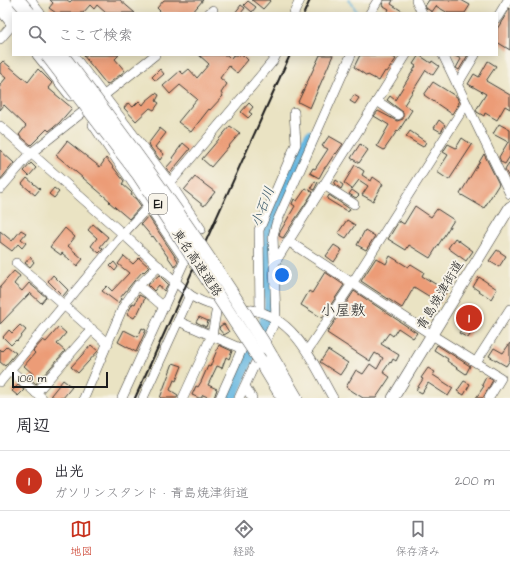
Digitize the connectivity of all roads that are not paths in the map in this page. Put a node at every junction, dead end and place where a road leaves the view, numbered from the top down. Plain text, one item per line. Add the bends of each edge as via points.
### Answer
1 (2, 0) edge
2 (18, 0) edge
3 (300, 0) edge
4 (378, 0) edge
5 (416, 0) edge
6 (508, 0) edge
7 (31, 4) edge
8 (0, 10) edge
9 (23, 12) edge
10 (39, 12) edge
11 (294, 12) edge
12 (371, 12) edge
13 (422, 12) edge
14 (498, 16) edge
15 (12, 20) edge
16 (12, 21) edge
17 (12, 23) edge
18 (0, 39) edge
19 (38, 56) edge
20 (48, 56) edge
21 (63, 56) edge
22 (74, 56) edge
23 (155, 56) edge
24 (275, 56) edge
25 (351, 56) edge
26 (402, 56) edge
27 (444, 56) edge
28 (474, 56) edge
29 (458, 85) junction
30 (104, 95) junction
31 (377, 101) junction
32 (466, 104) junction
33 (83, 111) junction
34 (294, 112) dead end
35 (398, 115) dead end
36 (0, 126) edge
37 (31, 153) junction
38 (170, 183) junction
39 (324, 185) junction
40 (0, 189) edge
41 (510, 194) edge
42 (354, 204) dead end
43 (149, 206) junction
44 (510, 207) edge
45 (201, 228) dead end
46 (123, 234) junction
47 (288, 241) junction
48 (16, 263) dead end
49 (274, 264) junction
50 (158, 266) junction
51 (175, 282) junction
52 (353, 282) junction
53 (138, 285) junction
54 (190, 295) junction
55 (64, 304) junction
56 (217, 307) junction
57 (164, 308) junction
58 (510, 309) edge
59 (260, 312) junction
60 (274, 318) junction
61 (178, 321) junction
62 (92, 329) junction
63 (212, 335) junction
64 (432, 335) junction
65 (108, 344) junction
66 (307, 351) junction
67 (476, 362) junction
68 (10, 370) junction
69 (0, 382) edge
70 (245, 386) junction
71 (39, 396) edge
72 (84, 398) edge
73 (122, 398) edge
74 (143, 398) edge
75 (183, 398) edge
76 (220, 398) edge
77 (239, 398) edge
78 (252, 398) edge
79 (283, 398) edge
80 (296, 398) edge
81 (333, 398) edge
82 (393, 398) edge
83 (489, 398) edge

1 - 15 highway
2 - 7 highway, bridge
3 - 11 street
4 - 12 street
5 - 13 street
6 - 14 street
7 - 9 street
7 - 10 street
8 - 16 street
17 - 18 street
19 - 33 street
20 - 79 highway, 東名高速道路 / E1, bridge via 138,174
21 - 80 highway, 東名高速道路 / E1, bridge via 190,230
22 - 30 street
23 - 30 street
24 - 38 street
25 - 49 street via 276,224 273,236
26 - 31 street
27 - 29 street
28 - 29 street
29 - 32 street
30 - 33 street
30 - 38 street
31 - 35 street
31 - 39 street
32 - 41 street
32 - 52 street
33 - 37 street
33 - 43 street
34 - 59 street via 296,144 260,230
36 - 37 street
37 - 40 street
37 - 46 street
38 - 43 street
38 - 45 street
39 - 42 street
39 - 47 street
43 - 46 street
43 - 51 street via 185,260
44 - 64 main road, 青島焼津街道
46 - 50 street
46 - 55 street
47 - 49 street
47 - 52 street
48 - 55 street
49 - 60 street
50 - 51 street
50 - 53 street
51 - 54 street
51 - 57 street
52 - 64 street
52 - 66 street
53 - 57 street
53 - 65 street via 123,307
54 - 56 street
54 - 61 street
55 - 62 street
55 - 68 street
56 - 59 street
56 - 63 street
57 - 73 street
58 - 67 street
59 - 60 street
60 - 66 street via 289,329
60 - 70 street
61 - 63 street
61 - 74 street
62 - 65 street
62 - 71 street
63 - 75 street
63 - 76 street via 242,349
64 - 67 street
64 - 82 main road, 青島焼津街道
65 - 72 street
66 - 81 street
67 - 83 street via 502,378
68 - 69 street
68 - 71 street
70 - 77 street
70 - 78 street

